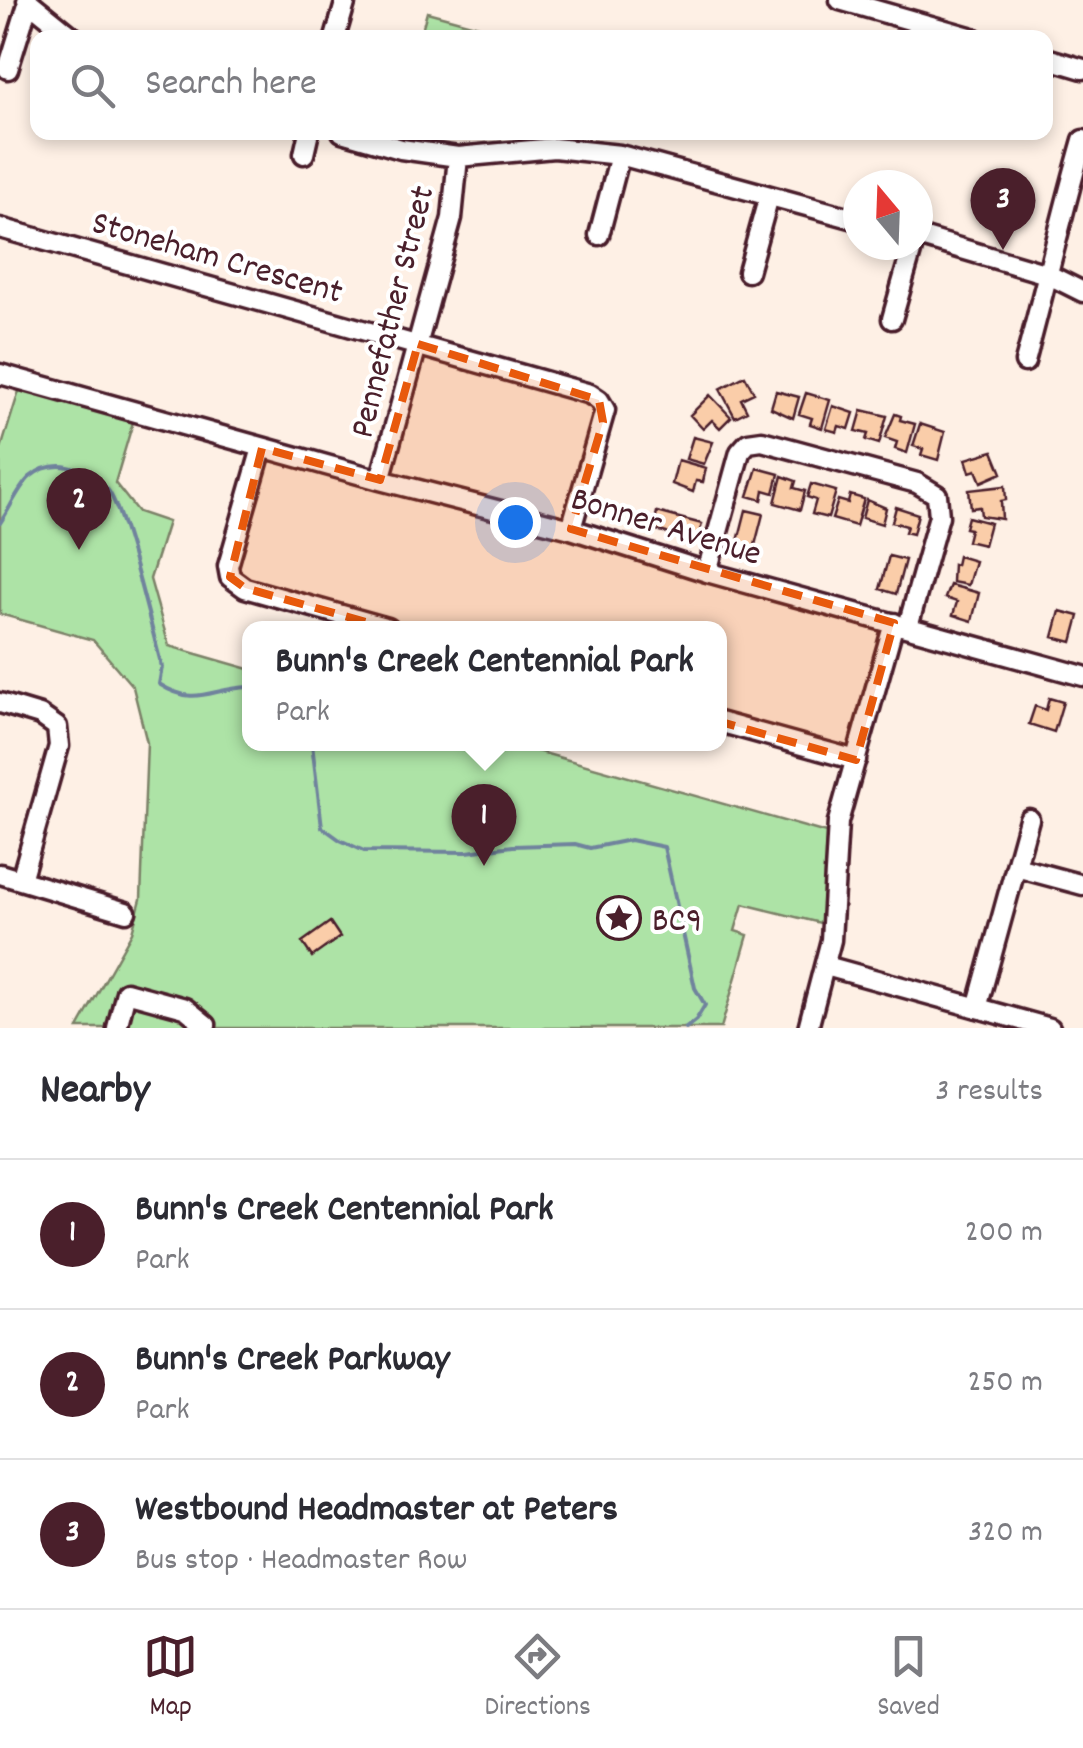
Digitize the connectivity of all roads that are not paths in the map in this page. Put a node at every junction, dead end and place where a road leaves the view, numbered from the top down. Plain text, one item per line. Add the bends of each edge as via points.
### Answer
1 (28, 0) edge
2 (346, 0) edge
3 (840, 0) edge
4 (64, 30) edge
5 (337, 30) edge
6 (945, 30) edge
7 (1053, 60) edge
8 (1083, 68) edge
9 (8, 69) dead end
10 (307, 140) edge
11 (370, 140) edge
12 (1083, 140) edge
13 (304, 154) dead end
14 (620, 154) junction
15 (458, 157) junction
16 (768, 196) junction
17 (843, 216) edge
18 (0, 228) edge
19 (599, 236) dead end
20 (933, 240) edge
21 (909, 260) edge
22 (748, 272) dead end
23 (1047, 274) junction
24 (1083, 292) edge
25 (892, 319) dead end
26 (418, 344) junction
27 (1025, 362) dead end
28 (0, 374) edge
29 (262, 448) junction
30 (380, 480) junction
31 (571, 529) junction
32 (707, 572) junction
33 (363, 621) edge
34 (901, 625) junction
35 (1083, 676) edge
36 (0, 703) edge
37 (727, 724) edge
38 (856, 760) junction
39 (1028, 820) dead end
40 (1016, 867) junction
41 (0, 874) edge
42 (21, 880) junction
43 (1083, 885) edge
44 (126, 912) dead end
45 (826, 966) junction
46 (977, 1008) junction
47 (117, 1028) edge
48 (205, 1028) edge
49 (808, 1028) edge
50 (1050, 1028) edge

1 - 4 street
1 - 9 street
2 - 5 street
3 - 6 street
7 - 8 street
10 - 13 street
11 - 15 street
12 - 23 street
14 - 15 street via 554,148
14 - 16 street
14 - 19 street
15 - 26 street, Pennefather Street via 452,218
16 - 17 street
16 - 22 street
18 - 26 street, Stoneham Crescent
20 - 23 street
21 - 25 street
23 - 24 street
23 - 27 street
26 - 30 street, Pennefather Street
26 - 31 street, Stoneham Crescent via 599,400 603,422
28 - 29 street, Bonner Avenue
29 - 30 street, Bonner Avenue
29 - 33 street via 230,577 245,588
30 - 31 street, Bonner Avenue
31 - 32 street, Bonner Avenue
32 - 34 street, Bonner Avenue
32 - 34 street via 740,452 762,440 936,494 939,516
34 - 35 street, Bonner Avenue
34 - 38 street
36 - 42 street via 57,726 59,746
37 - 38 street
38 - 45 street via 838,822
39 - 40 street
40 - 43 street
40 - 46 street
41 - 42 street
42 - 44 street
45 - 46 street
45 - 49 street
46 - 50 street
47 - 48 street via 126,992 186,1008

